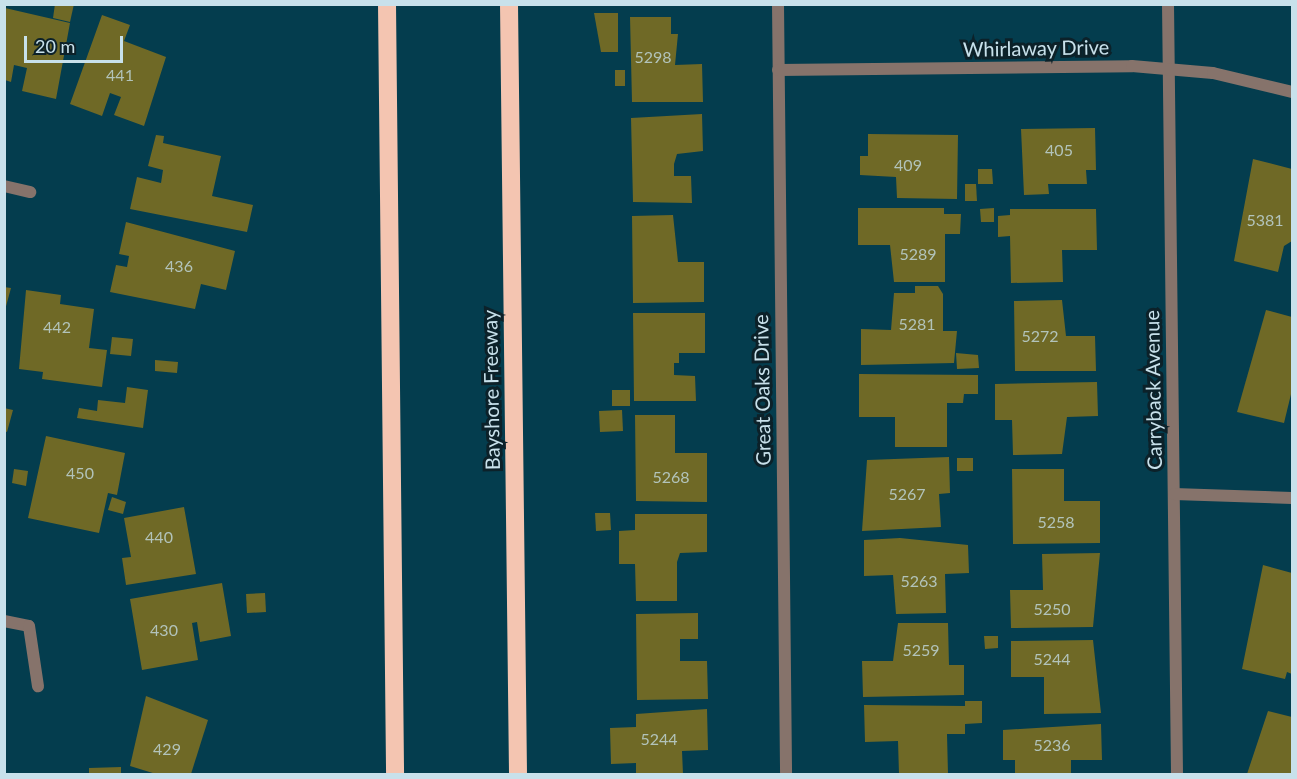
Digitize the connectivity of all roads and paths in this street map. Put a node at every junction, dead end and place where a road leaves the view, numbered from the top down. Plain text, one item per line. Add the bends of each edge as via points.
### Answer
1 (387, 4) edge
2 (509, 4) edge
3 (778, 4) edge
4 (1168, 4) edge
5 (1169, 69) junction
6 (778, 70) junction
7 (1293, 92) edge
8 (4, 186) edge
9 (30, 192) dead end
10 (1174, 494) junction
11 (1293, 498) edge
12 (4, 621) edge
13 (38, 686) dead end
14 (395, 774) edge
15 (518, 774) edge
16 (786, 774) edge
17 (1177, 774) edge

1 - 14 highway
2 - 15 highway, Bayshore Freeway
3 - 6 street, Great Oaks Drive
4 - 5 street, Carryback Avenue
5 - 6 street, Whirlaway Drive
5 - 7 street, Whirlaway Drive
5 - 10 street, Carryback Avenue
6 - 16 street, Great Oaks Drive
8 - 9 street
10 - 11 street
10 - 17 street, Carryback Avenue
12 - 13 street via 29,626

